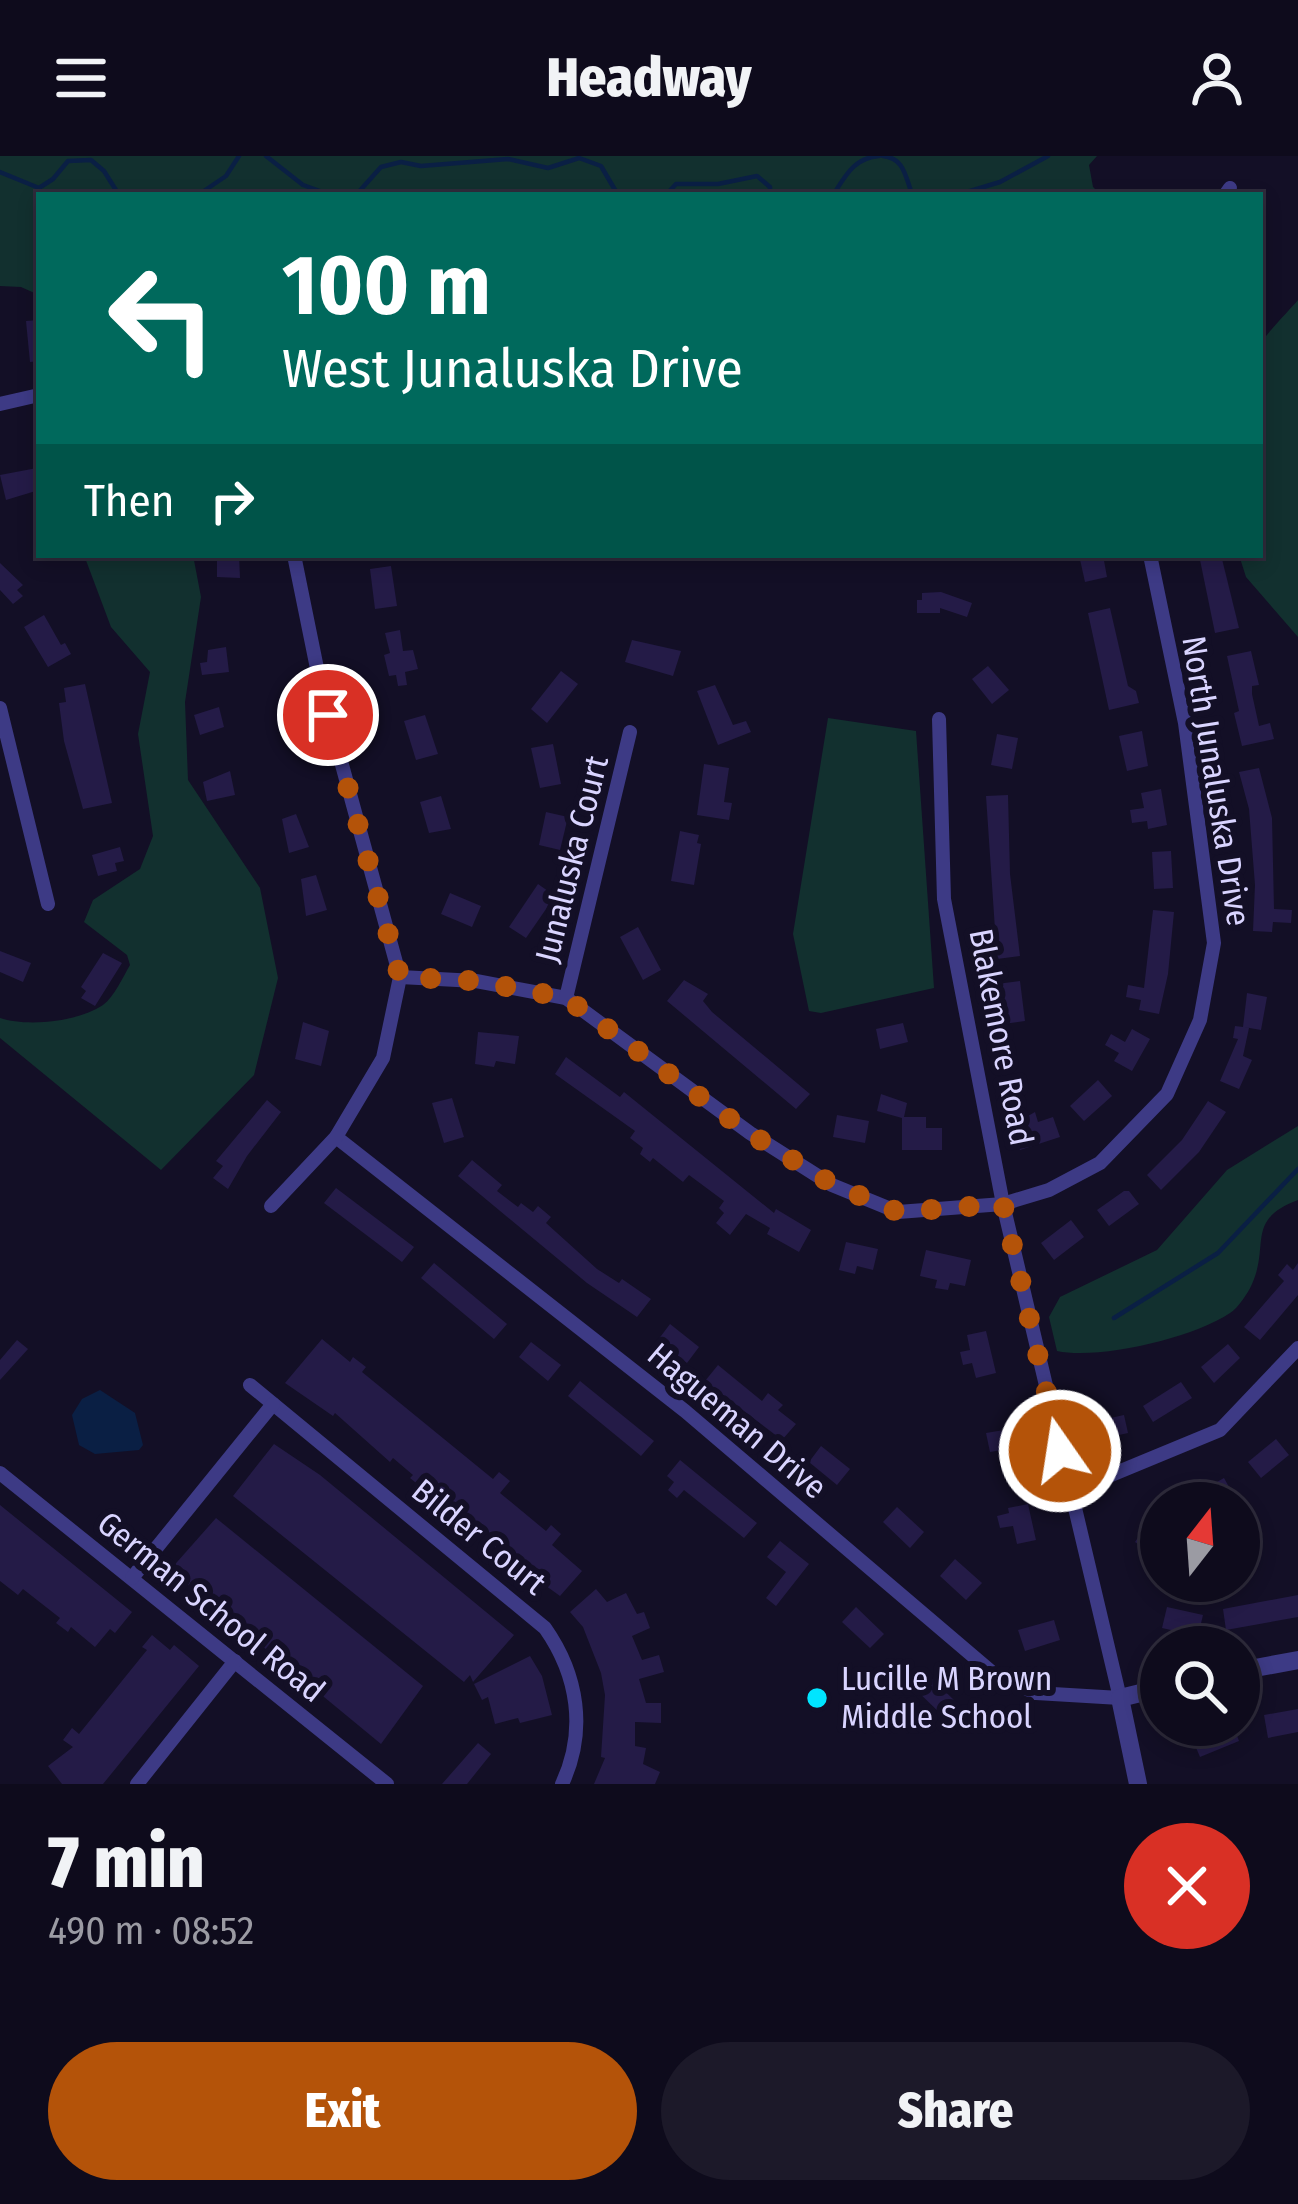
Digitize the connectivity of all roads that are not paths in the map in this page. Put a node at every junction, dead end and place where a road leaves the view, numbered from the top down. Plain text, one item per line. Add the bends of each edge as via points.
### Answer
1 (36, 396) edge
2 (0, 404) edge
3 (295, 558) edge
4 (1151, 558) edge
5 (0, 709) edge
6 (939, 718) dead end
7 (630, 732) dead end
8 (48, 904) dead end
9 (400, 977) junction
10 (566, 998) junction
11 (336, 1137) junction
12 (1003, 1204) junction
13 (271, 1206) dead end
14 (1298, 1348) edge
15 (250, 1385) dead end
16 (273, 1405) junction
17 (0, 1473) edge
18 (1070, 1492) junction
19 (132, 1578) junction
20 (1298, 1660) edge
21 (235, 1661) junction
22 (1260, 1667) edge
23 (1140, 1693) edge
24 (1120, 1698) junction
25 (137, 1784) edge
26 (387, 1784) edge
27 (562, 1784) edge
28 (1138, 1784) edge

1 - 2 street
3 - 9 street via 321,688
4 - 12 street, North Junaluska Drive via 1185,723 1214,943 1200,1020 1166,1094 1100,1163
5 - 8 street
6 - 12 street, Blakemore Road via 944,899
7 - 10 street, Junaluska Court
9 - 10 street
9 - 11 street via 383,1058
10 - 12 street, North Junaluska Drive via 832,1184 898,1212
11 - 13 street
11 - 24 street, Hagueman Drive via 686,1411 994,1674 1036,1693
12 - 18 street, Blakemore Road
14 - 18 street via 1220,1430
15 - 16 street, Bilder Court
16 - 19 street
16 - 27 street, Bilder Court via 545,1628 565,1663 577,1712
17 - 19 street, German School Road
18 - 24 street, Blakemore Road
19 - 21 street, German School Road
20 - 22 street
21 - 25 street
21 - 26 street, German School Road
23 - 24 street
24 - 28 street, Blakemore Road

